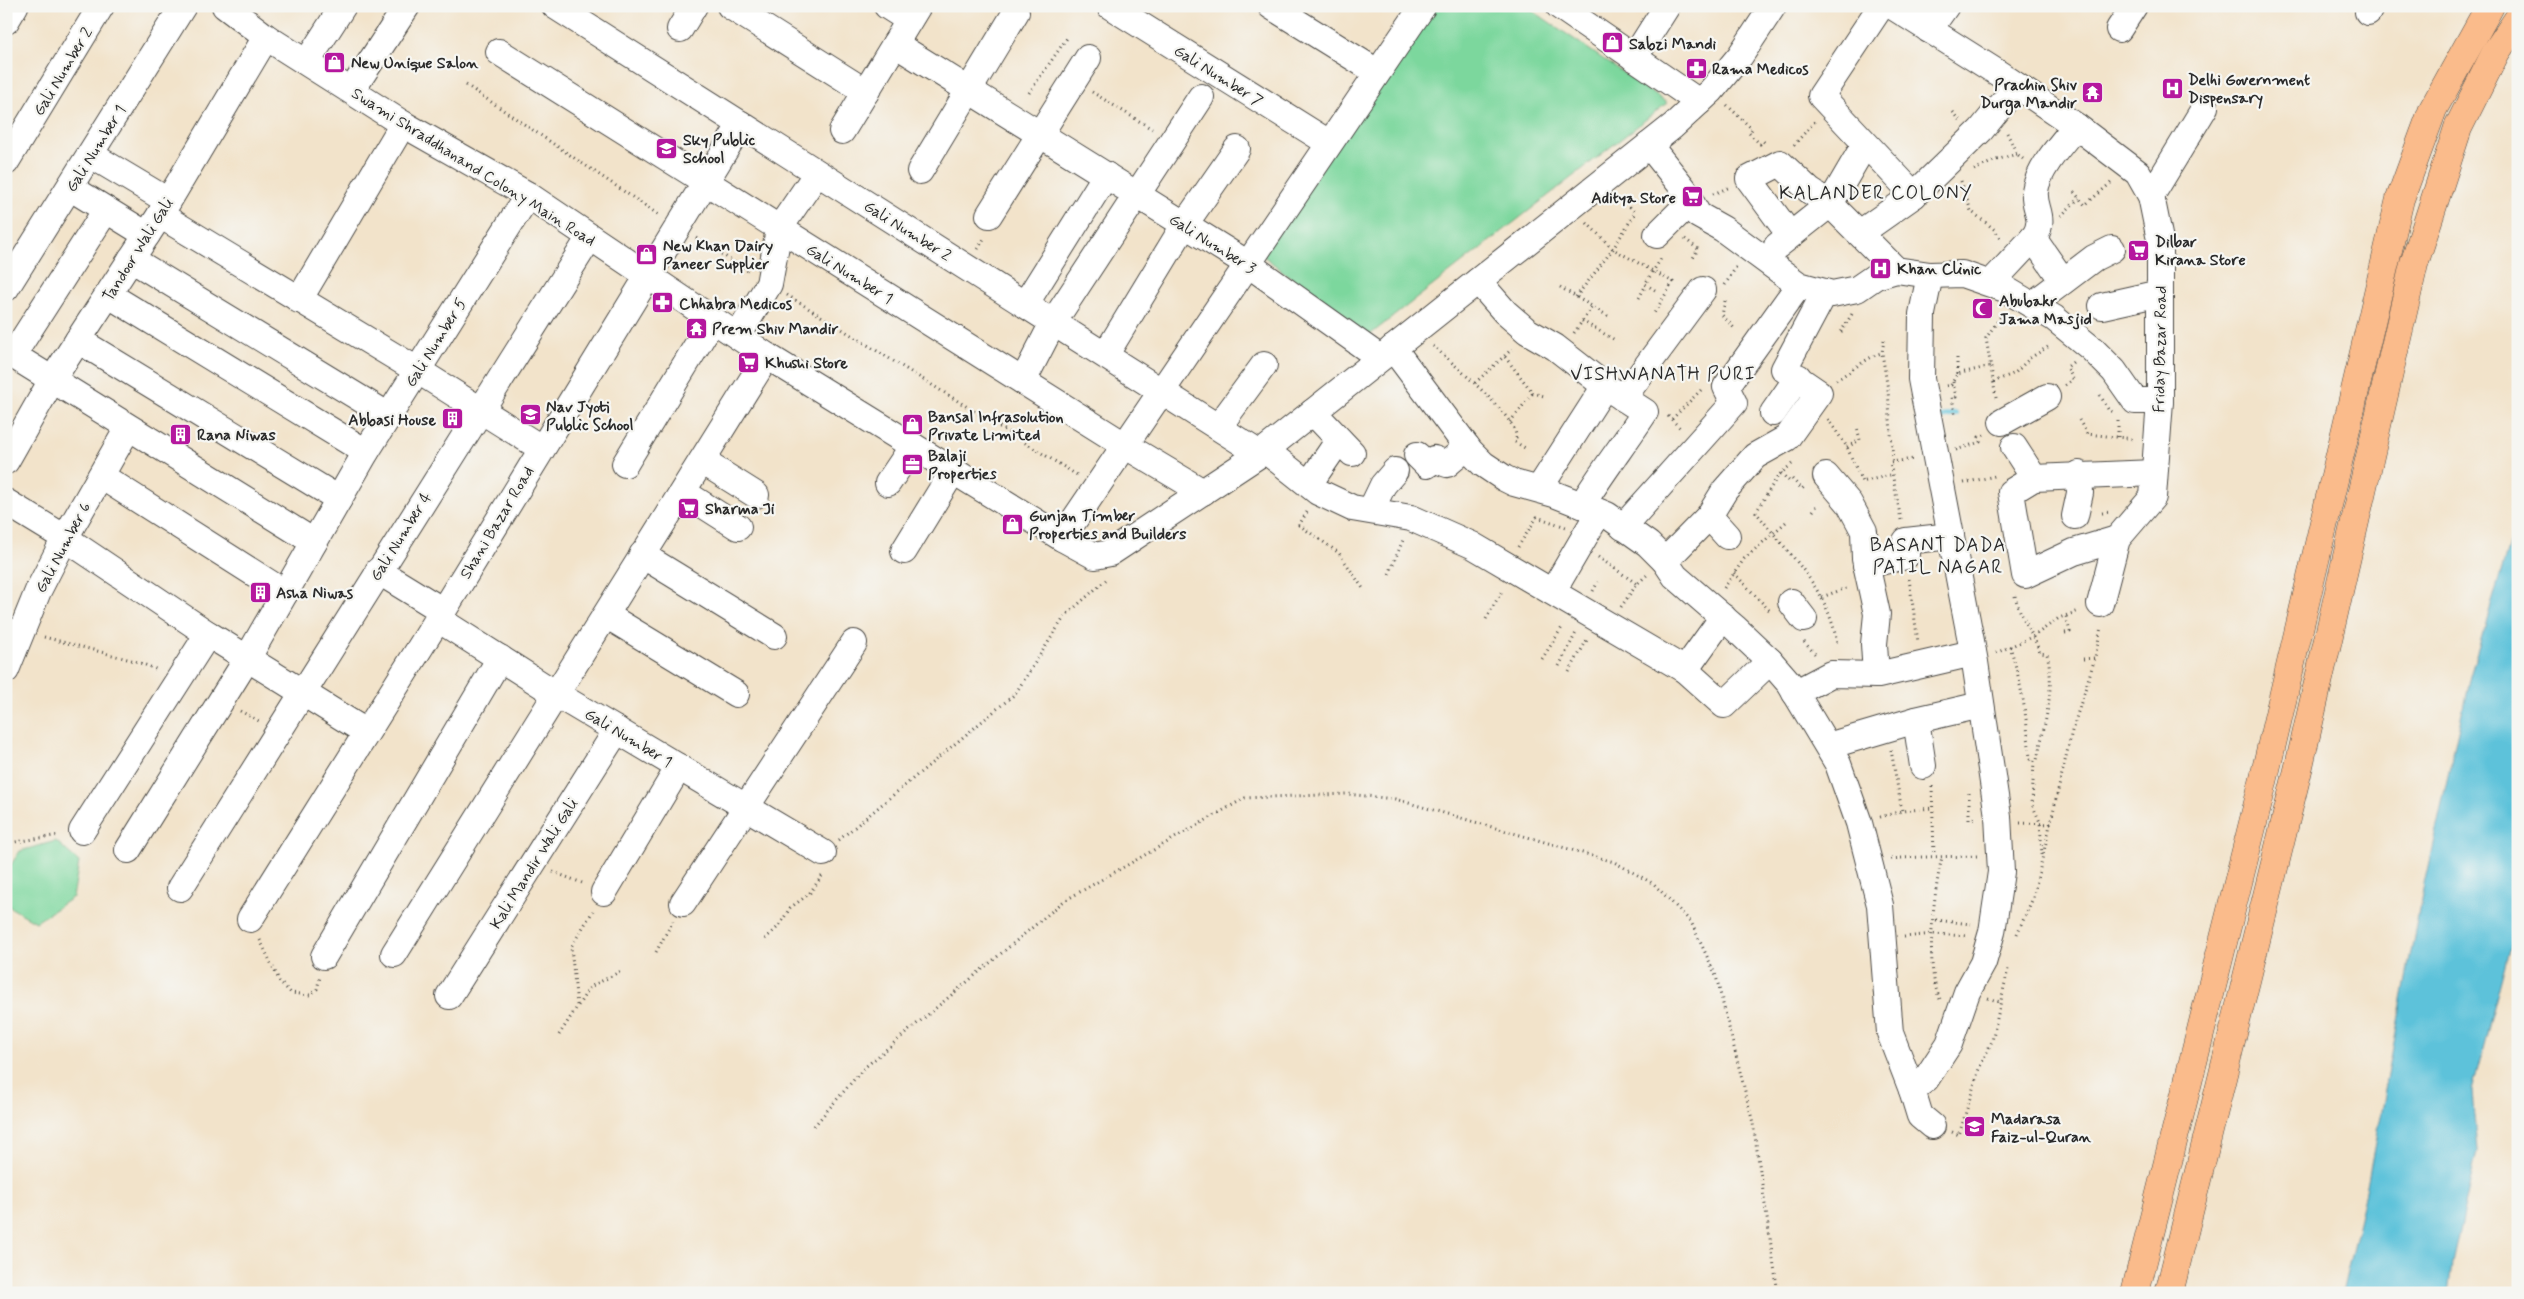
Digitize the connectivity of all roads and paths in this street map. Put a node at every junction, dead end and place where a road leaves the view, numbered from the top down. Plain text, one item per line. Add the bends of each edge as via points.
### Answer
1 (15, 6) edge
2 (101, 6) edge
3 (182, 6) edge
4 (224, 6) edge
5 (343, 6) edge
6 (407, 6) edge
7 (555, 6) edge
8 (694, 6) edge
9 (730, 6) edge
10 (887, 6) edge
11 (1110, 6) edge
12 (1271, 6) edge
13 (1668, 6) edge
14 (1773, 6) edge
15 (1881, 6) edge
16 (1892, 6) edge
17 (1946, 6) edge
18 (2134, 6) edge
19 (2490, 6) edge
20 (1417, 8) edge
21 (1574, 10) edge
22 (1016, 12) dead end
23 (914, 13) edge
24 (2518, 19) edge
25 (6, 21) edge
26 (2119, 28) dead end
27 (680, 29) dead end
28 (1929, 30) junction
29 (266, 37) junction
30 (1067, 38) dead end
31 (895, 44) junction
32 (499, 52) dead end
33 (1088, 58) dead end
34 (1634, 58) junction
35 (307, 62) junction
36 (1377, 72) junction
37 (1074, 81) junction
38 (466, 85) dead end
39 (2018, 86) junction
40 (968, 89) junction
41 (352, 90) junction
42 (866, 92) junction
43 (1029, 93) dead end
44 (1821, 96) junction
45 (1201, 97) dead end
46 (1705, 97) junction
47 (2205, 107) dead end
48 (1995, 114) junction
49 (403, 124) junction
50 (741, 124) junction
51 (2076, 126) junction
52 (842, 131) dead end
53 (1041, 135) junction
54 (1172, 141) junction
55 (1329, 143) junction
56 (1865, 144) junction
57 (1649, 145) junction
58 (1237, 149) dead end
59 (1787, 154) junction
60 (2017, 154) junction
61 (91, 155) junction
62 (6, 162) edge
63 (2129, 166) junction
64 (1956, 167) junction
65 (920, 171) dead end
66 (817, 173) junction
67 (1106, 175) junction
68 (2042, 175) junction
69 (1607, 178) junction
70 (1749, 179) junction
71 (706, 183) junction
72 (71, 188) junction
73 (2074, 192) dead end
74 (1137, 194) junction
75 (528, 195) junction
76 (1914, 195) junction
77 (2151, 196) junction
78 (1830, 204) junction
79 (1692, 205) junction
80 (1571, 207) junction
81 (106, 210) junction
82 (989, 215) joint
83 (158, 217) junction
84 (1185, 224) junction
85 (678, 227) junction
86 (779, 229) junction
87 (1860, 233) junction
88 (1669, 235) joint
89 (1790, 235) junction
90 (590, 237) junction
91 (2033, 238) junction
92 (2112, 248) dead end
93 (1613, 249) junction
94 (1756, 254) junction
95 (2014, 258) junction
96 (131, 259) junction
97 (1692, 260) dead end
98 (960, 262) junction
99 (1248, 264) junction
100 (1896, 270) junction
101 (1930, 274) junction
102 (647, 276) junction
103 (1478, 281) junction
104 (2063, 281) junction
105 (1990, 283) junction
106 (769, 284) junction
107 (1799, 286) junction
108 (1560, 287) dead end
109 (6, 288) edge
110 (1654, 290) dead end
111 (1704, 290) dead end
112 (1825, 292) junction
113 (2160, 293) junction
114 (108, 295) junction
115 (1576, 297) junction
116 (1638, 298) dead end
117 (300, 300) junction
118 (2026, 300) junction
119 (1026, 303) junction
120 (2102, 306) dead end
121 (1592, 307) junction
122 (1608, 316) dead end
123 (713, 319) junction
124 (1656, 319) dead end
125 (1054, 321) junction
126 (1582, 321) junction
127 (2068, 329) junction
128 (1415, 331) junction
129 (1527, 331) junction
130 (738, 336) junction
131 (1733, 336) dead end
132 (78, 340) junction
133 (1615, 340) dead end
134 (1884, 340) dead end
135 (2092, 348) junction
136 (10, 353) edge
137 (1387, 353) junction
138 (1561, 353) junction
139 (1882, 353) junction
140 (1106, 354) junction
141 (767, 356) junction
142 (1957, 356) dead end
143 (1505, 357) junction
144 (1264, 364) dead end
145 (1991, 366) junction
146 (417, 370) junction
147 (1957, 374) junction
148 (1798, 377) junction
149 (52, 380) junction
150 (1023, 381) junction
151 (1953, 381) junction
152 (1993, 382) junction
153 (1475, 383) junction
154 (1726, 387) junction
155 (1924, 390) junction
156 (1164, 391) junction
157 (1614, 392) junction
158 (1534, 393) junction
159 (1819, 393) junction
160 (1995, 394) dead end
161 (1544, 396) dead end
162 (2047, 397) joint
163 (2160, 401) junction
164 (480, 409) junction
165 (1313, 412) junction
166 (1773, 413) dead end
167 (1955, 414) dead end
168 (389, 416) junction
169 (1672, 419) dead end
170 (1799, 420) junction
171 (2079, 420) dead end
172 (1510, 422) junction
173 (1219, 426) junction
174 (1857, 427) dead end
175 (128, 428) junction
176 (1995, 428) joint
177 (2155, 442) junction
178 (913, 446) junction
179 (1126, 446) junction
180 (1467, 447) junction
181 (1847, 447) junction
182 (541, 448) junction
183 (1525, 448) dead end
184 (366, 452) junction
185 (1263, 452) junction
186 (1936, 454) junction
187 (1417, 455) dead end
188 (6, 460) edge
189 (702, 460) junction
190 (1794, 462) dead end
191 (625, 464) dead end
192 (953, 471) junction
193 (1395, 471) dead end
194 (1781, 473) junction
195 (2079, 474) junction
196 (1890, 475) junction
197 (101, 476) junction
198 (1826, 476) dead end
199 (2022, 478) junction
200 (1789, 481) dead end
201 (888, 483) dead end
202 (2153, 485) junction
203 (1943, 486) junction
204 (1097, 488) junction
205 (1314, 488) junction
206 (1539, 488) junction
207 (683, 492) junction
208 (1204, 492) junction
209 (756, 495) dead end
210 (339, 499) junction
211 (6, 502) edge
212 (1591, 509) junction
213 (1371, 510) junction
214 (1709, 516) junction
215 (2075, 516) dead end
216 (1412, 518) junction
217 (1786, 522) dead end
218 (1563, 525) dead end
219 (738, 527) dead end
220 (1624, 527) junction
221 (1774, 535) junction
222 (1727, 536) dead end
223 (1951, 536) junction
224 (65, 538) junction
225 (1062, 538) junction
226 (2117, 539) junction
227 (314, 542) junction
228 (1580, 545) junction
229 (1906, 549) junction
230 (904, 551) dead end
231 (642, 555) junction
232 (1102, 555) junction
233 (1665, 561) junction
234 (1866, 565) junction
235 (1511, 567) junction
236 (378, 571) junction
237 (1389, 574) dead end
238 (2026, 576) junction
239 (1637, 584) junction
240 (1364, 590) dead end
241 (1553, 591) junction
242 (285, 593) junction
243 (2100, 604) junction
244 (1718, 612) junction
245 (440, 615) junction
246 (606, 615) junction
247 (2066, 616) junction
248 (1486, 619) dead end
249 (1610, 624) junction
250 (1562, 628) dead end
251 (21, 633) junction
252 (2065, 633) dead end
253 (208, 634) junction
254 (774, 636) dead end
255 (2034, 636) junction
256 (854, 643) dead end
257 (1571, 643) dead end
258 (1837, 645) dead end
259 (2010, 646) junction
260 (1582, 650) dead end
261 (500, 658) junction
262 (1974, 658) junction
263 (2095, 658) junction
264 (247, 659) junction
265 (1542, 659) dead end
266 (2083, 659) dead end
267 (1770, 661) junction
268 (1919, 664) junction
269 (1559, 666) dead end
270 (6, 670) edge
271 (1685, 670) junction
272 (1569, 672) dead end
273 (1876, 675) junction
274 (180, 679) junction
275 (304, 692) junction
276 (1795, 693) junction
277 (556, 694) junction
278 (736, 694) dead end
279 (222, 702) junction
280 (1981, 705) junction
281 (1916, 720) junction
282 (617, 730) junction
283 (1886, 730) junction
284 (279, 732) junction
285 (366, 732) junction
286 (1828, 746) junction
287 (2034, 760) junction
288 (679, 767) junction
289 (1927, 774) joint
290 (746, 806) junction
291 (1933, 808) junction
292 (1902, 811) junction
293 (2040, 822) junction
294 (1859, 823) junction
295 (2052, 824) junction
296 (1999, 825) junction
297 (82, 831) joint
298 (6, 840) edge
299 (128, 850) dead end
300 (822, 853) junction
301 (1934, 855) junction
302 (2000, 856) junction
303 (1942, 857) junction
304 (2042, 859) junction
305 (1869, 861) junction
306 (533, 863) junction
307 (180, 888) dead end
308 (604, 892) junction
309 (683, 903) joint
310 (250, 919) joint
311 (1936, 920) dead end
312 (1977, 925) dead end
313 (1933, 934) junction
314 (1976, 937) dead end
315 (2015, 937) dead end
316 (765, 939) dead end
317 (1883, 939) junction
318 (656, 952) dead end
319 (394, 954) dead end
320 (324, 956) joint
321 (2008, 964) dead end
322 (621, 971) dead end
323 (449, 996) dead end
324 (577, 1005) junction
325 (1957, 1025) junction
326 (559, 1035) dead end
327 (1912, 1090) junction
328 (814, 1126) dead end
329 (1932, 1126) joint
330 (1778, 1293) edge
331 (2135, 1293) edge
332 (2169, 1293) edge

1 - 25 street
2 - 62 street, Gali Number 2
3 - 61 street, Gali Number 1
4 - 29 street, Swami Shraddhanand Colony Main Road
5 - 35 street
6 - 41 street
7 - 50 street, Gali Number 2
8 - 27 street
9 - 42 street
10 - 23 street
11 - 55 street, Gali Number 7
12 - 36 street
13 - 34 street
14 - 46 street via 1740,56
15 - 44 street
16 - 28 street, Friday Bazar Road
17 - 28 street
18 - 26 street
19 - 331 main road via 2433,109 2400,199 2260,798
20 - 36 street
21 - 34 street
22 - 40 street
23 - 31 street
24 - 332 main road via 2496,52 2458,128 2414,264 2297,775
28 - 39 street, Friday Bazar Road
29 - 35 street, Swami Shraddhanand Colony Main Road
29 - 83 street, Tandoor Wali Gali
30 - 43 path
31 - 40 street, Gali Number 3
31 - 42 street
32 - 71 street, Gali Number 1
33 - 37 street
34 - 46 street
35 - 41 street, Swami Shraddhanand Colony Main Road
36 - 55 street
37 - 53 street
37 - 54 path
38 - 85 path
39 - 48 street
39 - 51 street, Friday Bazar Road
40 - 53 street, Gali Number 3
40 - 65 street
41 - 49 street, Swami Shraddhanand Colony Main Road
42 - 52 street
44 - 56 street
44 - 59 path via 1817,119
45 - 54 street
46 - 57 street
46 - 59 path via 1752,129 1749,133 1760,144 1763,141 1781,159
47 - 77 street
48 - 60 path via 2002,120
48 - 64 street
49 - 75 street, Swami Shraddhanand Colony Main Road
49 - 117 street
50 - 66 street, Gali Number 2
50 - 71 street, Shani Bazar Road
51 - 63 street, Friday Bazar Road
51 - 68 street via 2048,159
53 - 67 street, Gali Number 3
53 - 82 street
54 - 74 street
55 - 99 street
56 - 76 street
56 - 78 street
57 - 69 street
57 - 79 street via 1684,189
58 - 84 street
59 - 70 street
59 - 78 street via 1810,191
60 - 64 path
60 - 68 path
61 - 72 street, Gali Number 1
61 - 83 street
63 - 73 path via 2086,205
63 - 77 street, Friday Bazar Road via 2138,173
64 - 76 street
64 - 95 path via 1971,212 1995,230
66 - 86 street
66 - 98 street, Gali Number 2
67 - 74 street, Gali Number 3
67 - 119 street
68 - 91 street via 2035,195 2041,219
69 - 80 street
69 - 93 path via 1635,213
70 - 79 path
70 - 89 street
71 - 85 street, Shani Bazar Road
71 - 86 street, Gali Number 1
72 - 81 street
72 - 109 street, Gali Number 1
74 - 84 street, Gali Number 3
74 - 125 street
75 - 90 street, Swami Shraddhanand Colony Main Road
75 - 146 street, Gali Number 5
76 - 87 street
77 - 113 street, Friday Bazar Road via 2160,240
78 - 87 street
78 - 89 street
79 - 88 street
79 - 94 street via 1698,215
80 - 93 path
80 - 103 street
81 - 83 street
81 - 136 street
82 - 98 path via 990,228 973,258
83 - 96 street, Tandoor Wali Gali
83 - 117 street
84 - 99 street, Gali Number 3
84 - 140 street
85 - 102 street, Shani Bazar Road
85 - 106 path
86 - 106 street
86 - 150 street, Gali Number 1
87 - 100 street
88 - 97 path via 1698,249
89 - 94 street
90 - 102 street, Swami Shraddhanand Colony Main Road
90 - 164 street, Gali Number 4
91 - 95 street
91 - 104 street
92 - 104 street
93 - 115 path
93 - 124 path via 1673,282 1653,316
94 - 107 street
94 - 131 path via 1724,286 1726,294 1722,315 1737,328
95 - 105 street
96 - 114 street, Tandoor Wali Gali
96 - 168 street
98 - 119 street, Gali Number 2
99 - 137 street, Gali Number 3
99 - 156 street
100 - 101 street
100 - 112 street via 1876,276 1856,289 1832,294
101 - 105 street via 1962,274
101 - 155 street via 1922,314
102 - 123 street, Swami Shraddhanand Colony Main Road
102 - 182 street, Shani Bazar Road
103 - 128 street
103 - 129 street
104 - 118 street
105 - 118 street
106 - 130 street
106 - 204 path
107 - 112 street
107 - 154 street
108 - 115 path
110 - 116 path via 1645,284
111 - 157 street
112 - 148 street via 1784,369
113 - 120 street
113 - 163 street, Friday Bazar Road
114 - 132 street, Tandoor Wali Gali
114 - 184 street
115 - 121 path
117 - 146 street
118 - 127 street
118 - 145 path via 2003,313 1986,338
119 - 125 street, Gali Number 2
121 - 122 path
121 - 126 path
123 - 130 street, Swami Shraddhanand Colony Main Road
123 - 191 street
125 - 140 street, Gali Number 2
125 - 150 street
126 - 133 path
126 - 138 path
127 - 135 street
127 - 152 path via 2015,373
128 - 137 street
128 - 153 path
129 - 138 street
129 - 143 path
130 - 141 street, Swami Shraddhanand Colony Main Road
132 - 149 street, Tandoor Wali Gali
132 - 210 street
134 - 139 path
135 - 162 path via 2067,367 2073,379
135 - 163 street via 2119,377 2135,401
136 - 149 street
137 - 165 street
137 - 180 street, Gali Number 3 via 1430,410
138 - 157 street
139 - 159 path via 1874,354
139 - 196 path via 1888,390
140 - 156 street, Gali Number 2
141 - 178 street, Swami Shraddhanand Colony Main Road
141 - 189 street
142 - 147 path
143 - 153 path
143 - 158 path
144 - 173 street
145 - 147 path
145 - 152 path
146 - 164 street
146 - 168 street, Gali Number 5
147 - 151 path
148 - 159 street
148 - 166 street
149 - 175 street
149 - 188 street, Tandoor Wali Gali
150 - 179 street, Gali Number 1
151 - 155 path via 1951,385
151 - 167 path
152 - 160 path
153 - 172 path
154 - 169 path via 1718,373
154 - 220 street via 1734,403
155 - 186 street
156 - 173 street, Gali Number 2
156 - 179 street
157 - 206 street
157 - 212 street via 1645,412 1595,482
158 - 161 path
158 - 172 path
159 - 170 street
162 - 176 street
163 - 177 street, Friday Bazar Road
164 - 182 street
164 - 236 street, Gali Number 4
165 - 185 street
165 - 205 street via 1346,447
168 - 184 street, Gali Number 5
170 - 181 path via 1808,427 1823,413
170 - 214 street via 1787,438 1755,456 1725,490
171 - 177 path via 2087,434
172 - 183 path via 1516,434 1515,442
173 - 185 street, Gali Number 2
174 - 181 path via 1860,440
175 - 197 street, Gali Number 6
175 - 227 street
176 - 186 path via 1979,437 1980,442
177 - 202 street, Friday Bazar Road
178 - 192 street, Swami Shraddhanand Colony Main Road
178 - 201 street
179 - 204 street
179 - 208 street, Gali Number 1
180 - 187 street via 1447,464 1434,459 1427,465
180 - 206 street, Gali Number 3 via 1483,464 1504,478
181 - 196 path via 1862,482
182 - 245 street, Shani Bazar Road
184 - 210 street, Gali Number 5
185 - 205 street, Gali Number 2
185 - 208 street
186 - 203 street
189 - 207 street
189 - 209 street
190 - 194 path
192 - 225 street, Swami Shraddhanand Colony Main Road
192 - 230 street
193 - 213 street via 1383,485
194 - 200 path
194 - 221 path via 1756,512
195 - 199 street
195 - 202 street
195 - 215 street via 2080,493
196 - 229 path
197 - 224 street, Gali Number 6
197 - 242 street
198 - 234 street via 1849,503 1864,531
199 - 203 path via 2000,474
199 - 238 street
202 - 226 street
203 - 223 street
204 - 225 street
205 - 213 street, Gali Number 2 via 1352,508
205 - 240 path via 1299,525 1339,553
206 - 212 street, Gali Number 3
207 - 219 street
207 - 231 street
208 - 232 street
210 - 227 street, Gali Number 5
211 - 224 street
212 - 220 street, Gali Number 3
212 - 228 street
213 - 216 street, Gali Number 2
214 - 222 street
214 - 233 street
216 - 235 street, Gali Number 2 via 1458,537
216 - 237 path
217 - 221 path
218 - 235 path via 1537,517
220 - 233 street, Gali Number 3
221 - 244 path via 1744,560
221 - 258 path via 1822,597 1834,624
223 - 229 street
223 - 262 street
224 - 251 street, Gali Number 6
224 - 253 street
225 - 232 street, Swami Shraddhanand Colony Main Road via 1085,552
226 - 238 street via 2074,552
226 - 243 street
227 - 242 street, Gali Number 5
228 - 239 path
228 - 241 street
229 - 234 street
229 - 268 path
231 - 246 street
231 - 254 street
232 - 300 path via 1108,578 1065,616 1015,694
233 - 239 path
233 - 244 street, Gali Number 3 via 1675,576
234 - 273 street via 1877,614 1874,644
235 - 241 street, Gali Number 2
235 - 248 path
236 - 245 street, Gali Number 1
236 - 275 street, Gali Number 4
238 - 255 path via 2012,584 2019,612
239 - 249 path
241 - 249 street, Gali Number 2
242 - 264 street, Gali Number 5
243 - 247 path
243 - 263 path via 2102,620
244 - 267 street, Gali Number 3
244 - 271 street
245 - 261 street, Gali Number 1
245 - 285 street, Shani Bazar Road
246 - 277 street
246 - 278 street
247 - 252 path via 2070,632
247 - 255 path
249 - 271 street, Gali Number 2
250 - 265 path
251 - 270 street, Gali Number 6
251 - 274 path via 73,643 135,661
253 - 264 street
253 - 274 street
255 - 259 path
255 - 287 path via 2040,653 2047,654 2051,680 2037,760
256 - 290 street
257 - 269 path
259 - 262 path
259 - 287 path via 2027,711 2030,759
260 - 272 path
261 - 277 street, Gali Number 1
261 - 320 street
262 - 268 street
262 - 280 street
263 - 266 path
263 - 295 path via 2072,731
264 - 275 street
264 - 279 street, Gali Number 5
267 - 271 street, Gali Number 2 via 1724,705
267 - 276 street, Gali Number 3
268 - 273 street
273 - 276 street via 1831,674
274 - 297 street
275 - 284 street, Gali Number 4
275 - 285 street
276 - 286 street, Gali Number 3
277 - 282 street, Gali Number 1
277 - 319 street
279 - 284 path
279 - 299 street, Gali Number 5
280 - 281 street
280 - 296 street
281 - 283 street
281 - 289 street
282 - 288 street, Gali Number 1
282 - 306 street, Kali Mandir Wali Gali
283 - 286 street
283 - 292 path
284 - 307 street, Gali Number 4
285 - 310 street, Shani Bazar Road
286 - 294 street, Gali Number 3 via 1844,778
287 - 293 path via 2032,804
288 - 290 street, Gali Number 1
288 - 308 street
289 - 291 path
290 - 300 street, Gali Number 1
290 - 309 street
291 - 292 path
291 - 301 path
292 - 294 path
293 - 295 path
293 - 296 path
293 - 304 path
294 - 305 street, Gali Number 3
295 - 304 path
296 - 302 street
297 - 298 path via 14,842
300 - 316 path via 822,876
301 - 303 path
301 - 305 path
302 - 303 path
302 - 325 street via 1992,932
303 - 313 path via 1936,882
304 - 315 path via 2033,898
305 - 317 street, Gali Number 3 via 1880,905
306 - 308 path
306 - 323 street, Kali Mandir Wali Gali
308 - 324 path via 571,947
309 - 318 path
310 - 320 path via 280,982 291,993 310,995 317,990
311 - 312 path
313 - 314 path
313 - 317 path
313 - 325 path via 1931,963 1938,994
317 - 327 street, Gali Number 3 via 1890,1033
321 - 329 path via 1992,1040 1979,1069 1960,1135
322 - 324 path via 590,987
324 - 326 path
325 - 327 street via 1949,1044 1926,1079
327 - 329 street, Gali Number 3 via 1920,1116
328 - 330 path via 864,1068 1064,901 1245,798 1347,794 1394,799 1614,862 1654,884 1691,922 1716,976 1753,1123

